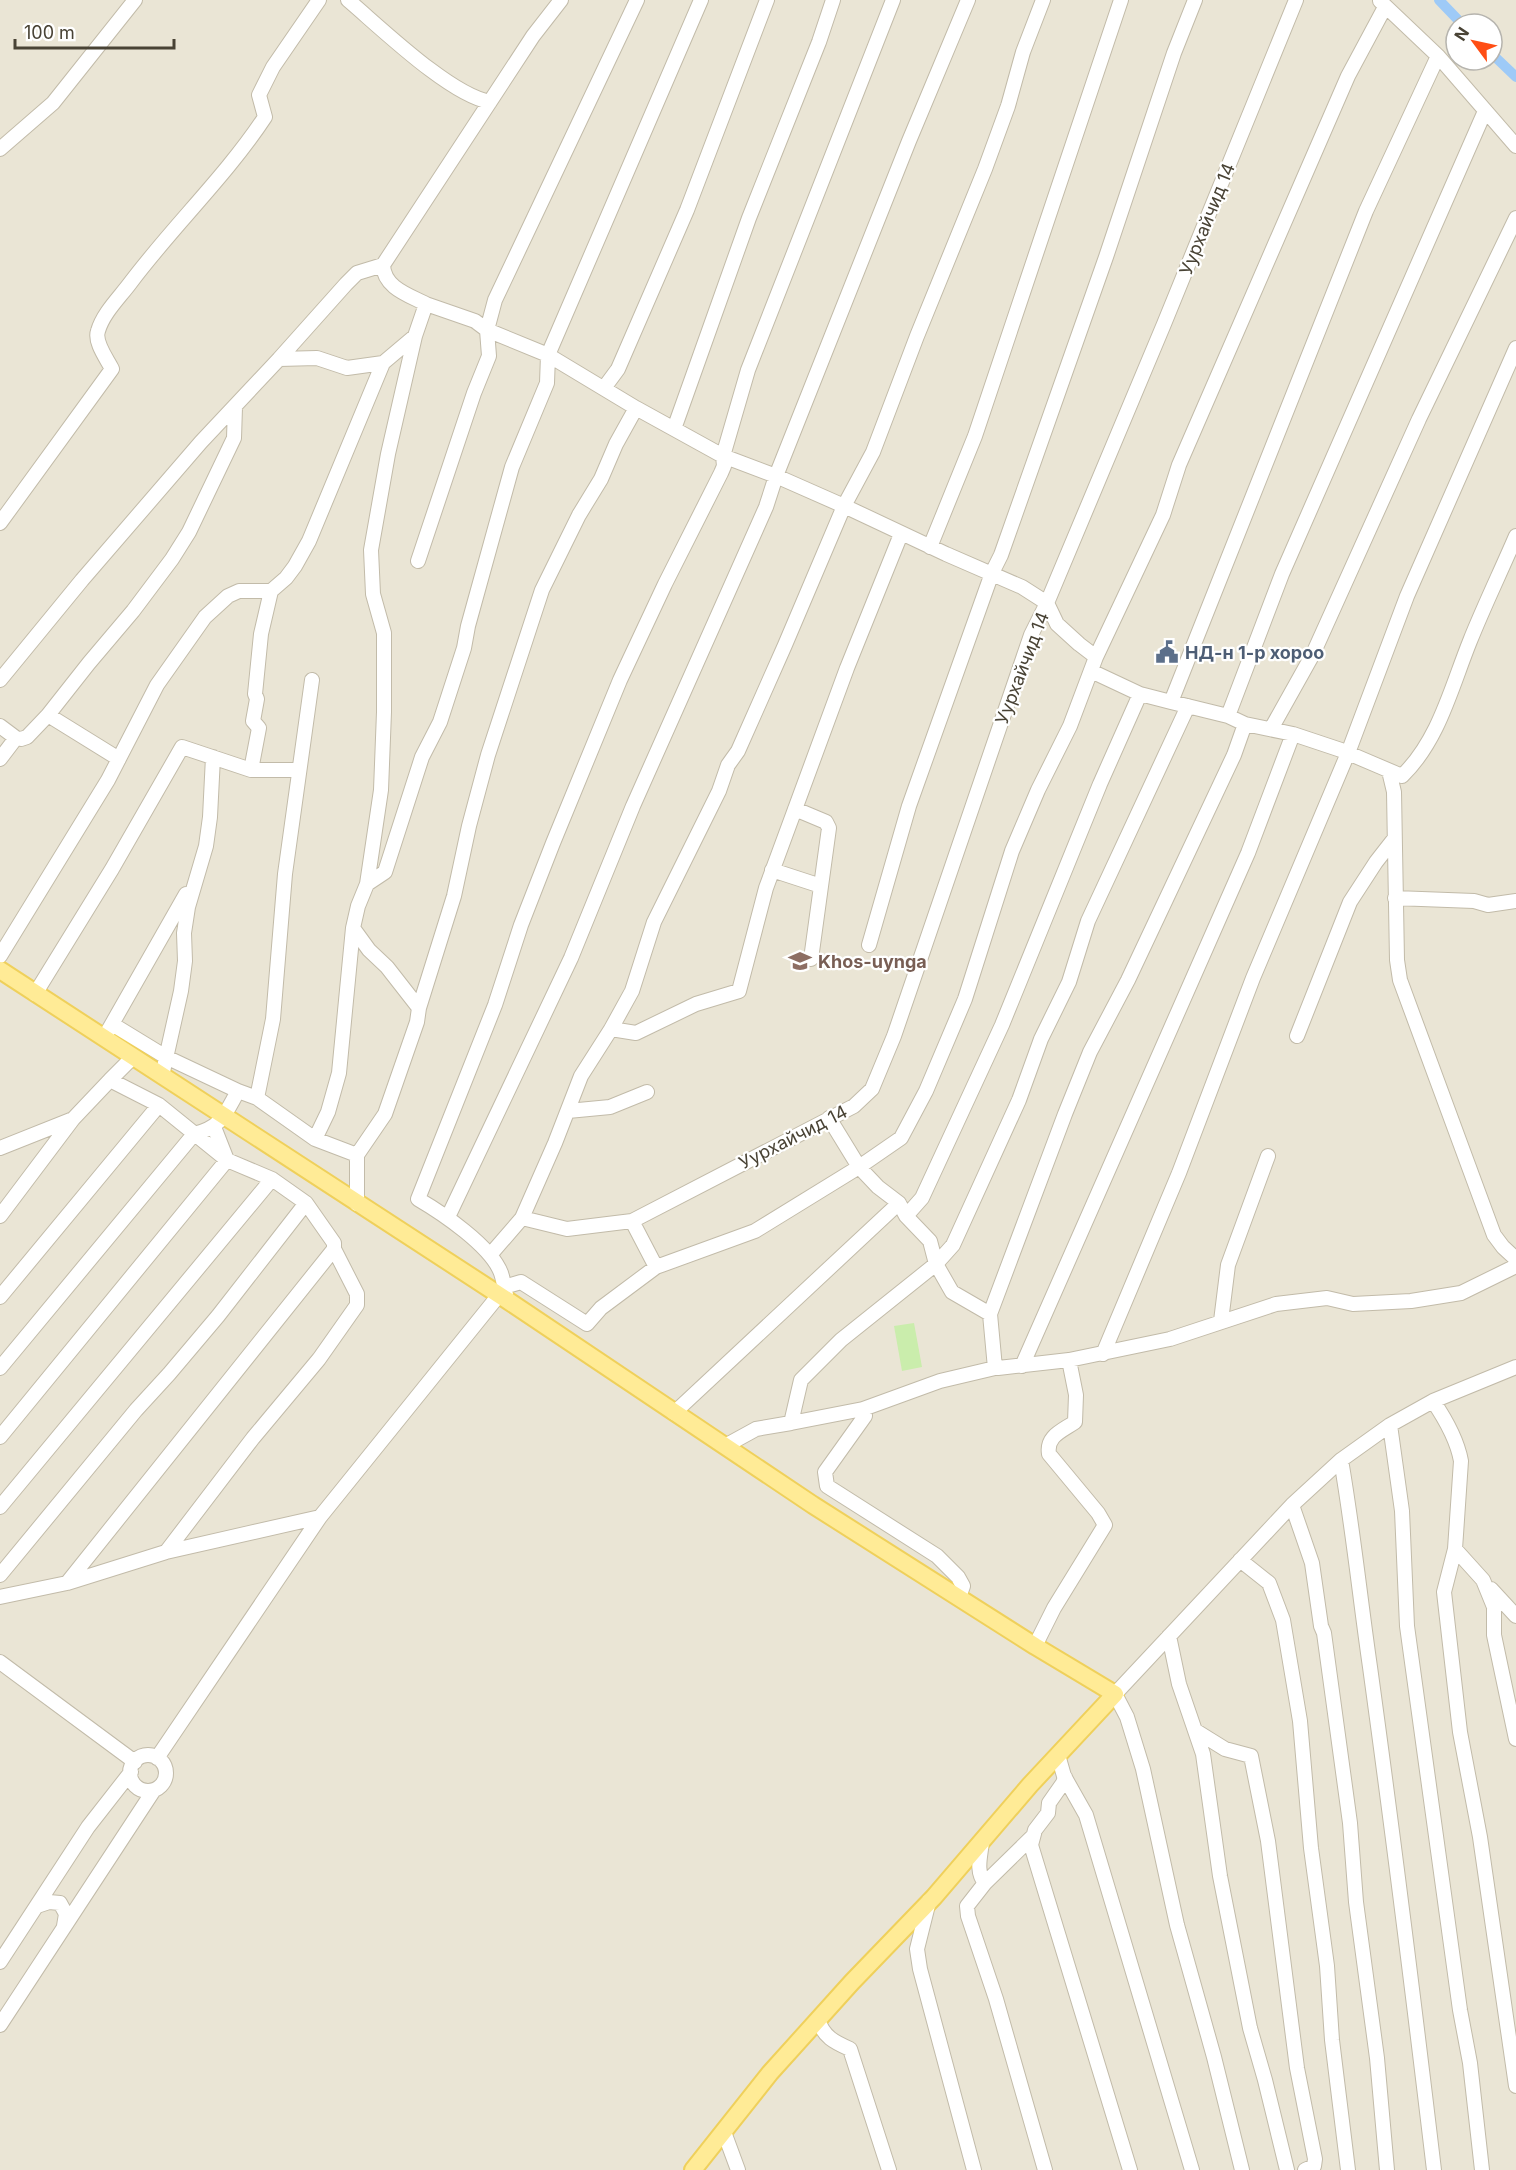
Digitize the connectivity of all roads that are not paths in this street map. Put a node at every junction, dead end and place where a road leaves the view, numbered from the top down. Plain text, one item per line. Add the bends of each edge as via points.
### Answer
1 (135, 0) edge
2 (319, 0) edge
3 (348, 0) edge
4 (561, 0) edge
5 (637, 0) edge
6 (701, 0) edge
7 (767, 0) edge
8 (833, 0) edge
9 (893, 0) edge
10 (968, 0) edge
11 (1043, 0) edge
12 (1121, 0) edge
13 (1195, 0) edge
14 (1296, 0) edge
15 (1382, 3) edge
16 (1438, 56) junction
17 (490, 102) junction
18 (1485, 111) junction
19 (1516, 146) edge
20 (0, 149) edge
21 (1516, 218) edge
22 (383, 265) junction
23 (426, 304) junction
24 (487, 330) junction
25 (415, 336) junction
26 (1516, 348) edge
27 (548, 355) junction
28 (279, 359) junction
29 (383, 363) junction
30 (604, 388) junction
31 (235, 407) junction
32 (636, 408) junction
33 (674, 429) junction
34 (723, 456) junction
35 (776, 476) junction
36 (844, 506) junction
37 (0, 523) edge
38 (901, 534) junction
39 (1516, 536) edge
40 (930, 547) junction
41 (418, 561) dead end
42 (992, 573) junction
43 (271, 591) junction
44 (1047, 603) junction
45 (1096, 657) junction
46 (1091, 671) junction
47 (0, 680) edge
48 (312, 680) dead end
49 (1140, 694) junction
50 (1172, 702) junction
51 (1188, 706) junction
52 (48, 715) junction
53 (1228, 716) junction
54 (1245, 724) junction
55 (0, 726) edge
56 (1271, 729) junction
57 (1293, 734) junction
58 (16, 738) junction
59 (1348, 753) junction
60 (213, 758) junction
61 (0, 759) edge
62 (119, 759) junction
63 (251, 770) junction
64 (300, 770) junction
65 (1389, 771) junction
66 (795, 809) junction
67 (1394, 839) junction
68 (772, 870) junction
69 (198, 874) junction
70 (367, 884) junction
71 (822, 886) junction
72 (1395, 898) junction
73 (1516, 901) edge
74 (353, 928) junction
75 (868, 945) dead end
76 (0, 956) edge
77 (811, 959) dead end
78 (0, 970) edge
79 (36, 993) junction
80 (419, 1008) junction
81 (611, 1029) junction
82 (108, 1031) junction
83 (1297, 1036) dead end
84 (133, 1057) junction
85 (166, 1057) junction
86 (162, 1076) junction
87 (110, 1080) junction
88 (238, 1091) junction
89 (647, 1092) dead end
90 (257, 1098) junction
91 (159, 1105) junction
92 (568, 1111) junction
93 (829, 1118) junction
94 (73, 1119) junction
95 (219, 1122) junction
96 (194, 1134) junction
97 (315, 1139) junction
98 (0, 1148) edge
99 (357, 1155) junction
100 (1268, 1156) dead end
101 (227, 1160) junction
102 (859, 1167) junction
103 (272, 1179) junction
104 (306, 1203) junction
105 (898, 1203) junction
106 (357, 1204) junction
107 (0, 1216) edge
108 (906, 1216) junction
109 (448, 1217) junction
110 (522, 1218) junction
111 (632, 1221) junction
112 (334, 1249) junction
113 (490, 1255) junction
114 (1516, 1259) edge
115 (936, 1264) junction
116 (1516, 1266) edge
117 (656, 1267) junction
118 (503, 1294) junction
119 (0, 1297) edge
120 (990, 1314) junction
121 (1221, 1321) junction
122 (1103, 1354) junction
123 (1069, 1360) junction
124 (1022, 1366) junction
125 (1516, 1366) edge
126 (0, 1368) edge
127 (995, 1368) junction
128 (1433, 1401) junction
129 (862, 1409) junction
130 (675, 1413) junction
131 (791, 1424) junction
132 (1390, 1425) junction
133 (0, 1437) edge
134 (725, 1446) junction
135 (1341, 1460) junction
136 (1292, 1505) junction
137 (0, 1507) edge
138 (320, 1517) junction
139 (1455, 1549) junction
140 (166, 1552) junction
141 (1240, 1560) junction
142 (0, 1575) edge
143 (1483, 1580) junction
144 (67, 1583) junction
145 (0, 1597) edge
146 (959, 1598) junction
147 (1516, 1616) edge
148 (1169, 1636) junction
149 (1035, 1646) junction
150 (0, 1662) edge
151 (1114, 1694) junction
152 (1196, 1731) junction
153 (1516, 1739) edge
154 (1058, 1755) junction
155 (157, 1758) junction
156 (133, 1767) junction
157 (1065, 1777) junction
158 (154, 1790) junction
159 (1033, 1836) junction
160 (982, 1841) junction
161 (985, 1883) junction
162 (929, 1901) junction
163 (37, 1906) junction
164 (63, 1928) junction
165 (0, 1962) edge
166 (818, 2020) junction
167 (0, 2025) edge
168 (1516, 2086) edge
169 (724, 2132) junction
170 (693, 2170) edge
171 (738, 2170) edge
172 (889, 2170) edge
173 (974, 2170) edge
174 (1045, 2170) edge
175 (1130, 2170) edge
176 (1192, 2170) edge
177 (1242, 2170) edge
178 (1287, 2170) edge
179 (1305, 2170) edge
180 (1348, 2170) edge
181 (1387, 2170) edge
182 (1434, 2170) edge
183 (1482, 2170) edge

1 - 20 street via 53,103
2 - 37 street via 259,95 265,117 261,124 106,315 97,333 112,369
3 - 17 street via 467,95
4 - 17 street
5 - 24 street via 495,300
6 - 27 street
7 - 30 street via 687,210 618,369
8 - 33 street via 748,218
9 - 34 street via 748,370
10 - 35 street
11 - 36 street via 985,169 873,452
12 - 40 street via 979,425
13 - 42 street
14 - 44 street, Уурхайчид 14
15 - 16 street
15 - 45 street via 1179,465 1163,515
16 - 18 street
16 - 50 street via 1365,211
17 - 22 street
18 - 19 street
18 - 53 street via 1282,574
21 - 56 street via 1419,419 1313,654
22 - 23 street via 391,285
22 - 28 street via 357,273
23 - 24 street via 475,321
23 - 25 street
24 - 27 street
24 - 41 street via 489,356
25 - 29 street
25 - 70 street via 371,550 373,594 384,633 384,712 381,790
26 - 59 street via 1407,596
27 - 30 street
27 - 70 street via 547,383 512,467 440,722 422,757 385,872
28 - 29 street via 317,357 347,368
28 - 31 street
29 - 43 street via 309,541 286,578
30 - 32 street
31 - 47 street via 82,580
31 - 52 street via 234,438 181,548
32 - 33 street
32 - 80 street via 542,590 488,756 454,896
33 - 34 street
34 - 35 street
34 - 109 street via 721,473 635,647 562,821 495,1005 418,1198
35 - 36 street
35 - 109 street via 766,507 633,806 572,958
36 - 38 street
36 - 81 street via 738,751 654,922 632,991
38 - 40 street
38 - 66 street
39 - 65 street via 1426,748 1402,776
40 - 42 street
42 - 44 street
42 - 75 street via 909,806
43 - 62 street via 239,591 205,617 158,686
43 - 63 street via 261,634 253,721 259,728
44 - 45 street via 1057,624
44 - 93 street, Уурхайчид 14 via 1031,635 894,1036 872,1089 854,1106
45 - 46 street
46 - 49 street
46 - 102 street via 1012,851 965,999 926,1091 901,1138
48 - 64 street
49 - 50 street
49 - 108 street via 1002,1025 922,1198
50 - 51 street
51 - 53 street
51 - 115 street via 1088,921 1069,982 1041,1039 997,1150 952,1245
52 - 58 street via 27,736
52 - 62 street
53 - 54 street
54 - 56 street
54 - 120 street via 1128,980 1090,1052
55 - 58 street
56 - 57 street
57 - 59 street
57 - 124 street via 1248,853
58 - 61 street
59 - 65 street
59 - 122 street via 1253,978 1179,1173
60 - 63 street
60 - 69 street via 210,817
60 - 79 street via 182,747
62 - 76 street
63 - 64 street
64 - 90 street via 285,874 273,1019
65 - 67 street via 1394,792
66 - 68 street
66 - 71 street via 826,822 829,828
67 - 72 street
67 - 83 street via 1350,902
68 - 71 street
68 - 81 street via 739,991 696,1004 636,1033
69 - 82 street
69 - 85 street via 184,933 182,991
70 - 74 street
71 - 77 street
72 - 73 street via 1488,905
72 - 114 street via 1400,980 1494,1235
74 - 80 street
74 - 97 street via 339,1073
78 - 79 main road
79 - 82 main road
80 - 99 street via 385,1114
81 - 92 street via 581,1076
82 - 84 main road
82 - 85 street
84 - 86 main road
84 - 87 street
85 - 86 street
85 - 88 street
86 - 95 main road
87 - 91 street
87 - 94 street
88 - 90 street
88 - 95 street
89 - 92 street via 610,1107
90 - 97 street
91 - 96 street
91 - 119 street
92 - 110 street
93 - 102 street
93 - 111 street, Уурхайчид 14
94 - 98 street
94 - 107 street
95 - 96 street
95 - 101 street
95 - 106 main road
96 - 101 street
96 - 126 street
97 - 99 street
99 - 106 street
100 - 121 street via 1228,1265
101 - 103 street
101 - 133 street
102 - 105 street
102 - 117 street via 756,1231
103 - 104 street
103 - 137 street
104 - 112 street
104 - 142 street via 218,1316
105 - 108 street
105 - 130 street
106 - 118 main road
108 - 115 street via 930,1241
109 - 113 street
110 - 111 street via 567,1229
110 - 113 street
111 - 117 street
112 - 140 street via 357,1294 357,1305
112 - 144 street
113 - 118 street via 500,1271
115 - 120 street via 952,1292
115 - 131 street via 855,1327 801,1380
116 - 121 street via 1461,1293 1353,1304 1326,1298 1276,1304
117 - 118 street via 601,1308 587,1324 521,1282
118 - 130 main road
118 - 138 street
120 - 127 street
121 - 122 street via 1170,1339
122 - 123 street
123 - 124 street
123 - 149 street via 1076,1395 1075,1422 1052,1437 1049,1454 1105,1525
124 - 127 street
125 - 128 street
127 - 129 street via 940,1381
128 - 132 street
128 - 139 street via 1447,1422 1461,1461
129 - 131 street
129 - 146 street via 865,1416 825,1472 827,1486 937,1556 963,1586
130 - 134 main road
131 - 134 street via 756,1430
132 - 135 street
132 - 183 street via 1402,1511 1407,1626
134 - 146 main road
135 - 136 street
135 - 182 street via 1398,1869
136 - 141 street
136 - 181 street via 1312,1563 1324,1633 1350,1823
138 - 140 street
138 - 155 street
139 - 143 street
139 - 168 street via 1444,1592 1460,1732 1480,1837
140 - 144 street
141 - 148 street
141 - 180 street via 1269,1582 1283,1620 1300,1721
143 - 147 street
143 - 153 street via 1494,1607 1494,1635
144 - 145 street
146 - 149 main road
148 - 151 street
148 - 152 street via 1179,1684
149 - 151 main road
150 - 156 street
151 - 154 main road
151 - 177 street via 1127,1717 1143,1769 1177,1924
152 - 178 street via 1250,2028
152 - 179 street via 1225,1749 1251,1756 1268,1842 1297,2068 1315,2159 1314,2166
154 - 157 street
154 - 160 main road
155 - 156 street via 143,1757
155 - 158 street via 166,1775 162,1785
156 - 158 street via 131,1777 136,1786 144,1791
156 - 163 street
157 - 159 street
157 - 176 street via 1086,1815
158 - 164 street
159 - 161 street
159 - 175 street via 1031,1845
160 - 161 street via 980,1877
160 - 162 main road
161 - 174 street via 967,1906 968,1917
162 - 166 main road
162 - 173 street via 917,1949 920,1970
163 - 164 street via 60,1904 66,1914
163 - 165 street
164 - 167 street
166 - 169 main road
166 - 172 street via 825,2035 850,2049
169 - 170 main road
169 - 171 street

